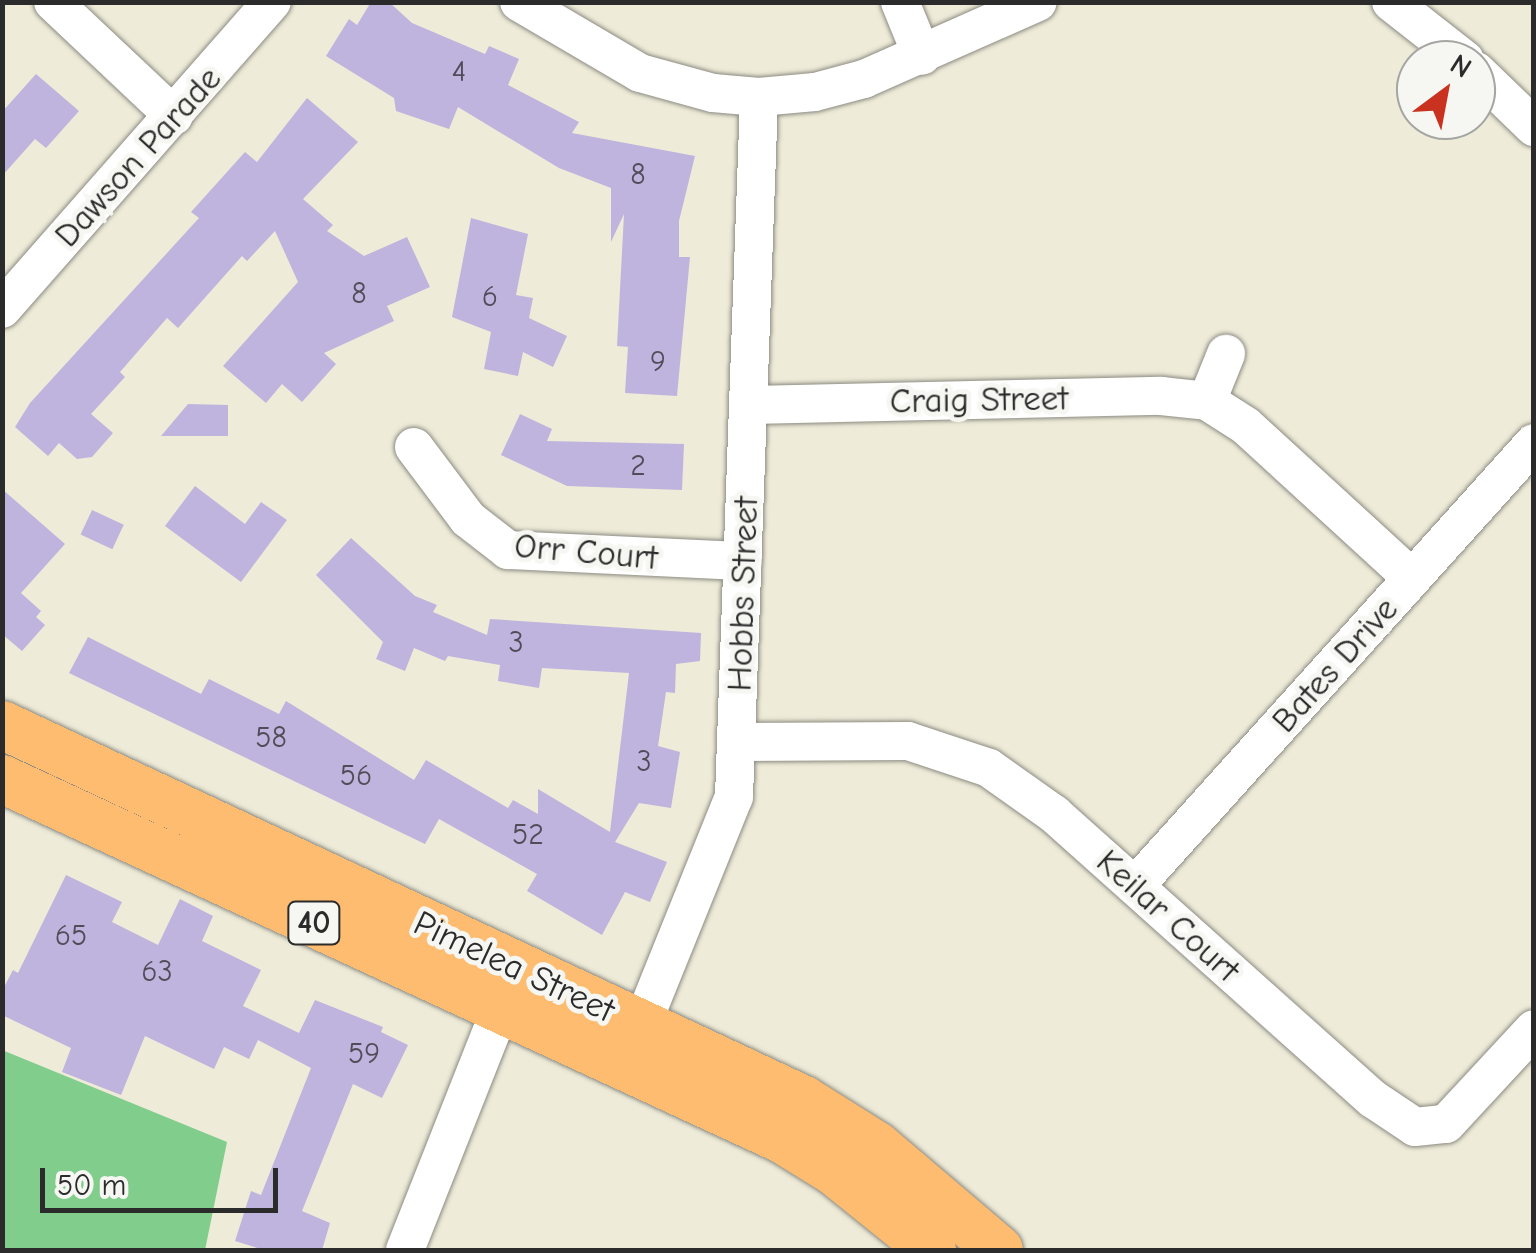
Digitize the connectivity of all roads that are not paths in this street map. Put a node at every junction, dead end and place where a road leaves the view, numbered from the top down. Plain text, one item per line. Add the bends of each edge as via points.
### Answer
1 (53, 2) edge
2 (272, 2) edge
3 (519, 2) edge
4 (900, 2) edge
5 (1038, 2) edge
6 (1391, 2) edge
7 (1439, 40) edge
8 (922, 56) junction
9 (1496, 90) edge
10 (759, 97) junction
11 (174, 116) junction
12 (1534, 127) edge
13 (2, 309) edge
14 (1226, 354) dead end
15 (1207, 401) junction
16 (751, 404) junction
17 (1534, 442) edge
18 (414, 448) dead end
19 (743, 561) junction
20 (1412, 578) junction
21 (2, 726) edge
22 (738, 742) junction
23 (2, 779) edge
24 (1135, 886) junction
25 (517, 969) junction
26 (499, 1012) junction
27 (1534, 1028) edge
28 (633, 1048) junction
29 (406, 1250) edge
30 (932, 1250) edge
31 (998, 1250) edge

1 - 11 street
2 - 11 street, Dawson Parade
3 - 10 street via 640,73 712,93
4 - 8 street
5 - 8 street
6 - 7 street
8 - 10 street via 832,89
9 - 12 street
10 - 16 street, Hobbs Street
11 - 13 street, Dawson Parade
14 - 15 street
15 - 16 street, Craig Street via 1161,396
15 - 20 street, Craig Street via 1246,426
16 - 19 street, Hobbs Street
17 - 20 street, Bates Drive
18 - 19 street, Orr Court via 468,519 508,550
19 - 22 street, Hobbs Street
20 - 24 street, Bates Drive
21 - 25 main road, Pimelea Street / 40
22 - 24 street, Keilar Court via 890,740 956,753 1038,800
22 - 28 street, Hobbs Street via 728,821
23 - 26 main road, Pimelea Street / 40 via 70,804
24 - 27 street, Keilar Court via 1373,1099 1414,1127 1446,1124
25 - 26 street
25 - 28 main road, Pimelea Street / 40
26 - 28 main road, Pimelea Street / 40
26 - 29 street
28 - 30 main road, Pimelea Street / 40 via 808,1155
28 - 31 main road, Pimelea Street / 40 via 842,1121

